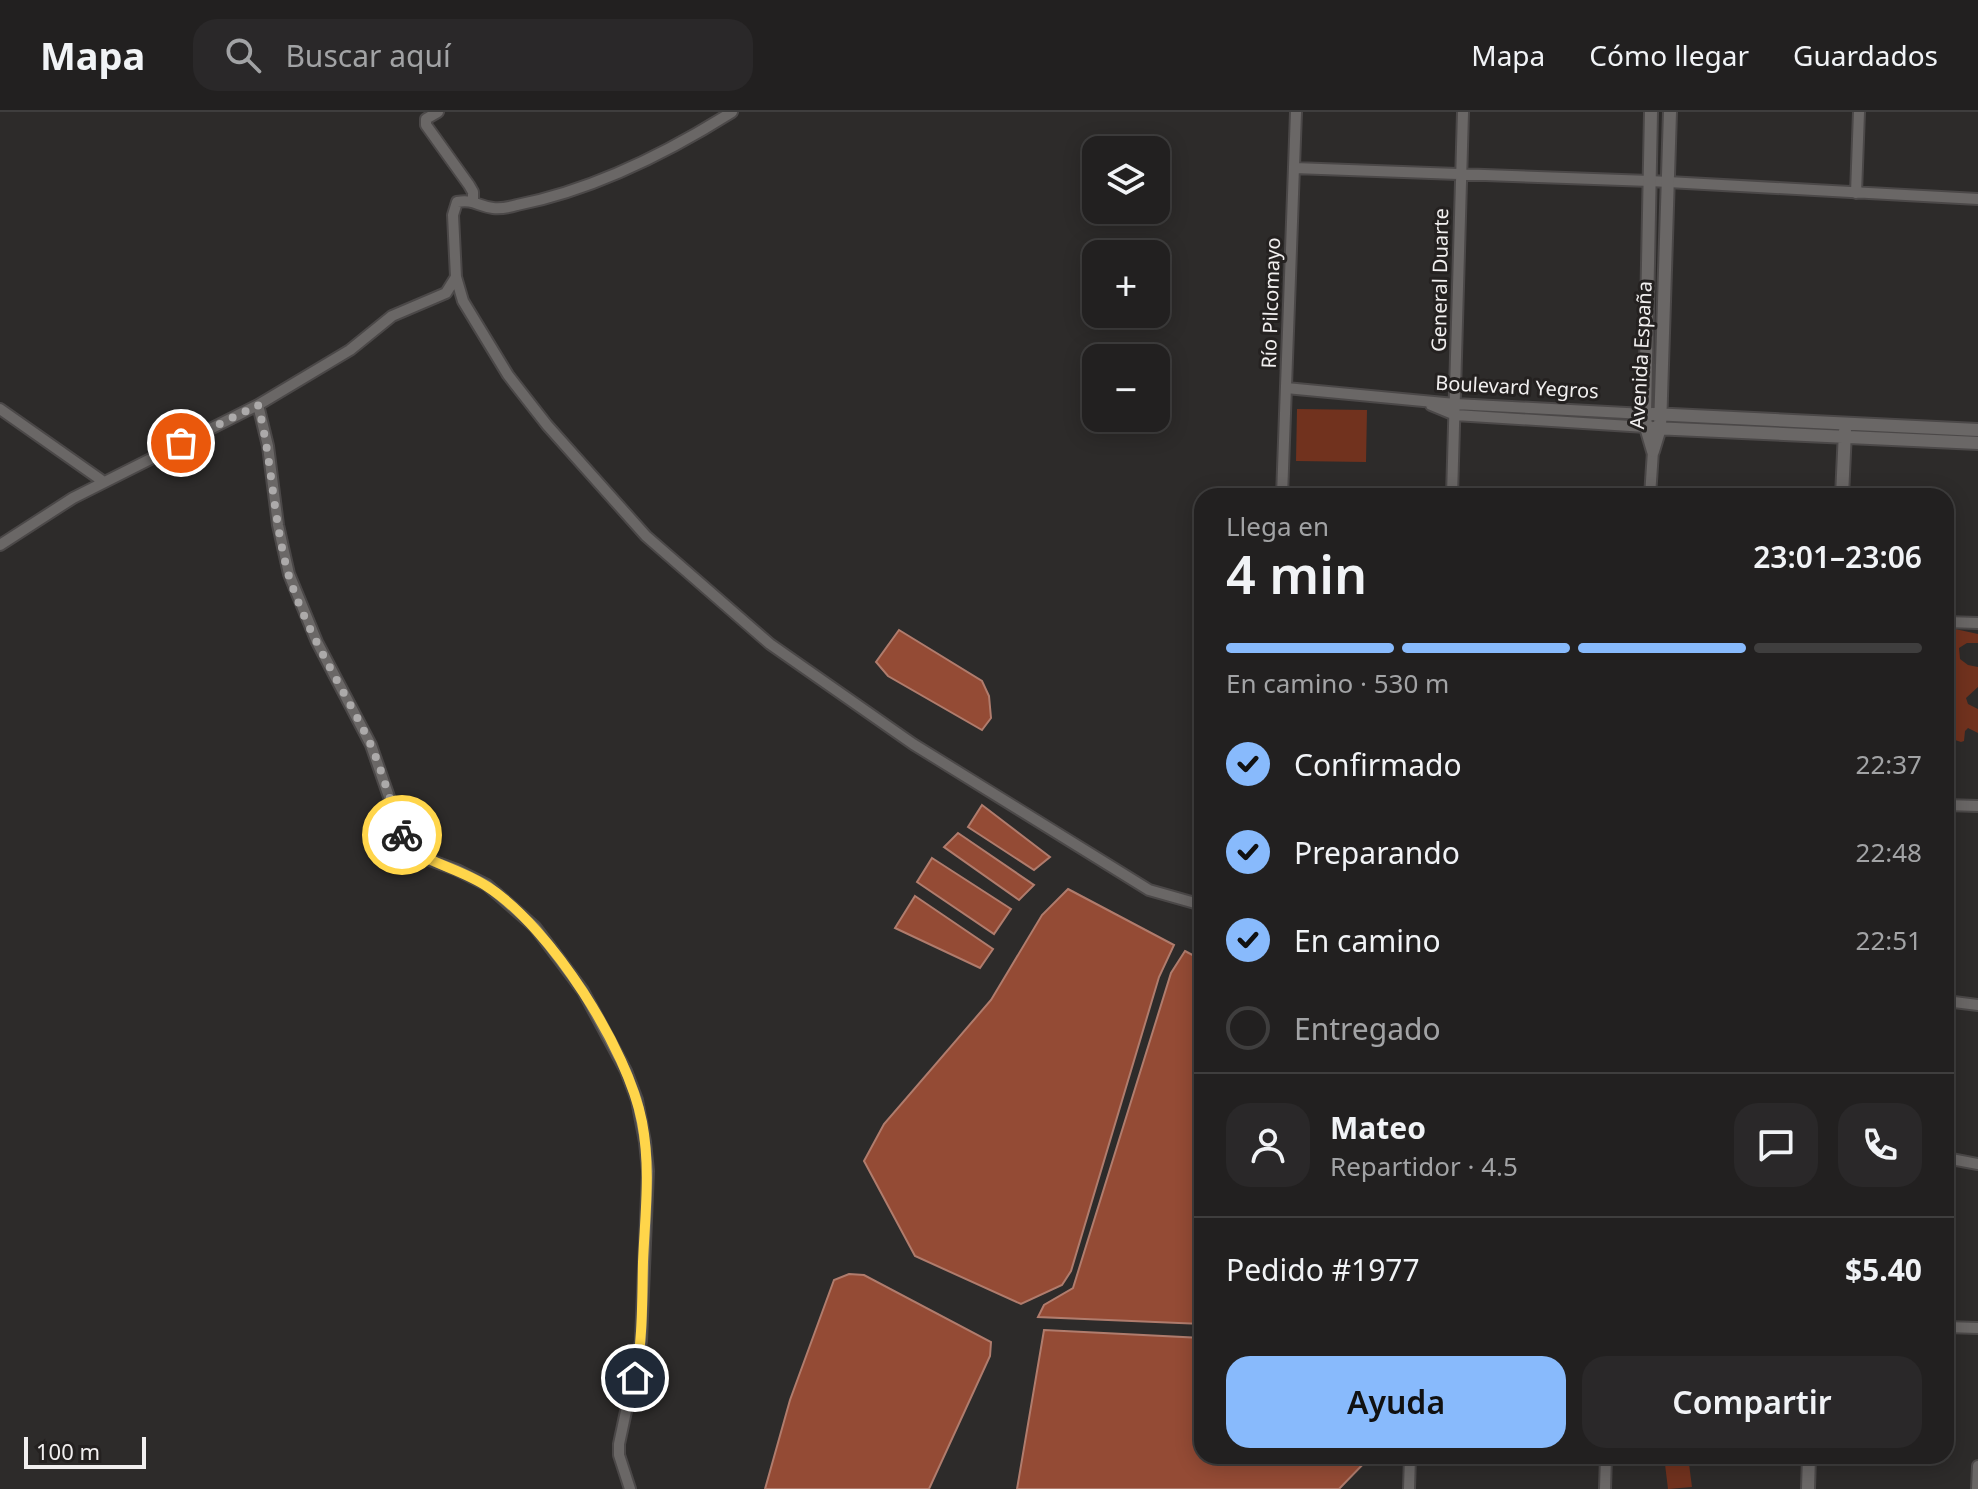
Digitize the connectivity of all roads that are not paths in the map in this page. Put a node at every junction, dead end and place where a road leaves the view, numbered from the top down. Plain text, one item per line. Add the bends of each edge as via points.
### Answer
1 (438, 112) edge
2 (732, 112) edge
3 (1296, 112) edge
4 (1463, 112) edge
5 (1651, 112) edge
6 (1670, 112) edge
7 (1859, 112) edge
8 (1294, 168) junction
9 (1461, 173) junction
10 (1650, 181) junction
11 (1669, 182) junction
12 (1856, 193) junction
13 (1978, 199) edge
14 (473, 201) junction
15 (456, 277) junction
16 (1286, 388) junction
17 (258, 405) junction
18 (0, 409) edge
19 (1455, 410) junction
20 (1645, 414) junction
21 (1661, 421) junction
22 (1646, 427) junction
23 (1845, 430) junction
24 (1978, 430) edge
25 (1978, 443) edge
26 (1653, 451) junction
27 (104, 482) junction
28 (1282, 488) edge
29 (1452, 488) edge
30 (1651, 488) edge
31 (1842, 488) edge
32 (0, 545) edge
33 (1954, 622) edge
34 (1978, 623) edge
35 (1954, 805) edge
36 (1978, 806) edge
37 (1194, 903) edge
38 (1954, 1002) edge
39 (1978, 1005) edge
40 (1954, 1160) edge
41 (1978, 1164) edge
42 (1954, 1327) edge
43 (1978, 1328) edge
44 (1410, 1464) edge
45 (1606, 1464) edge
46 (1809, 1464) edge
47 (1978, 1466) edge
48 (630, 1489) edge
49 (1409, 1489) edge
50 (1605, 1489) edge
51 (1808, 1489) edge
52 (1977, 1489) edge

1 - 14 street via 426,119 426,125 469,185
2 - 14 street via 636,166 549,197 492,208
3 - 8 street, Río Pilcomayo
4 - 9 street, General Duarte
5 - 10 street, Avenida España
6 - 11 street, Avenida España
7 - 12 street
8 - 9 street
8 - 16 street, Río Pilcomayo
9 - 10 street
9 - 19 street, General Duarte
10 - 11 street
10 - 20 street, Avenida España
11 - 12 street
11 - 21 street, Avenida España
12 - 13 street
14 - 15 street via 457,202 453,215
15 - 17 street via 446,293 392,316 350,350
15 - 37 street via 463,301 508,375 547,425 646,536 770,644 913,744 1149,890
16 - 19 street, Boulevard Yegros
16 - 28 street, Río Pilcomayo
17 - 27 street
17 - 48 street via 289,574 317,642 371,745 405,843 427,859 487,885 535,927 583,991 637,1100 648,1171 641,1341 619,1444
18 - 27 street
19 - 20 street, Boulevard Yegros
19 - 22 street, Boulevard Yegros
19 - 29 street, General Duarte
20 - 21 street, Boulevard Yegros
20 - 22 street, Avenida España
21 - 22 street, Boulevard Yegros
21 - 23 street, Boulevard Yegros
21 - 26 street, Avenida España
22 - 26 street, Avenida España
23 - 24 street, Boulevard Yegros
23 - 25 street, Boulevard Yegros
23 - 31 street
26 - 30 street
27 - 32 street
33 - 34 street
35 - 36 street
38 - 39 street
40 - 41 street
42 - 43 street
44 - 49 street
45 - 50 street
46 - 51 street
47 - 52 street

